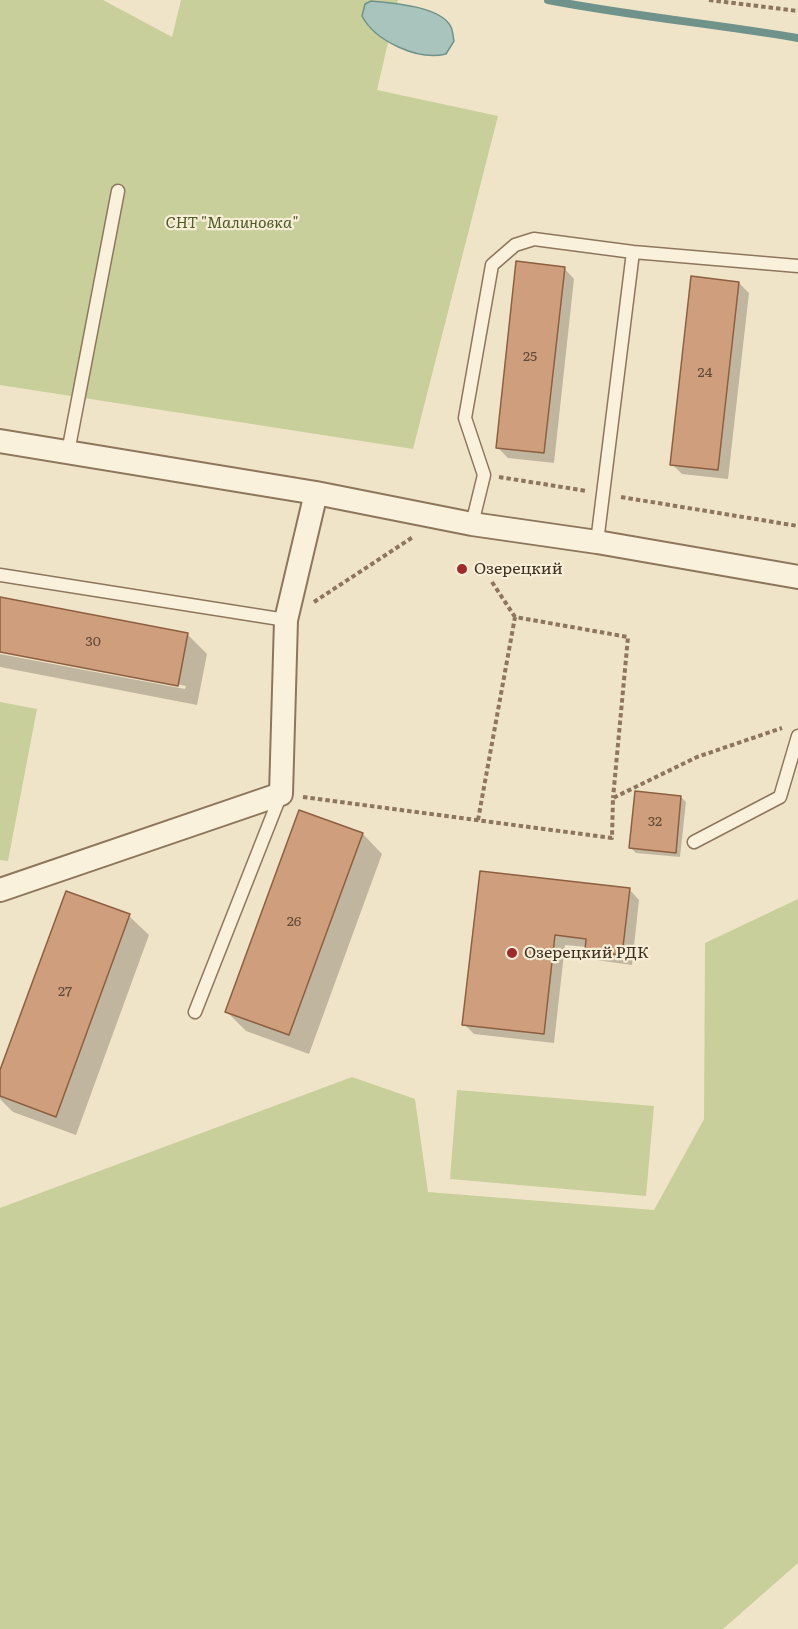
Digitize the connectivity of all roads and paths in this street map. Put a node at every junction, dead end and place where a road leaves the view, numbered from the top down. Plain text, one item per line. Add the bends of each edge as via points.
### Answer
1 (709, 0) edge
2 (798, 11) edge
3 (118, 191) dead end
4 (633, 252) junction
5 (798, 266) edge
6 (0, 441) edge
7 (68, 452) junction
8 (484, 475) junction
9 (316, 493) junction
10 (603, 494) junction
11 (442, 518) junction
12 (472, 525) junction
13 (798, 526) edge
14 (597, 542) junction
15 (0, 575) edge
16 (798, 577) edge
17 (492, 582) dead end
18 (515, 617) junction
19 (286, 620) junction
20 (787, 726) dead end
21 (798, 736) edge
22 (281, 794) junction
23 (613, 798) junction
24 (478, 820) junction
25 (694, 842) dead end
26 (0, 890) edge
27 (195, 1012) dead end

1 - 2 path
3 - 7 lane
4 - 5 lane
4 - 8 lane via 534,239 515,245 492,265 465,418
4 - 10 lane
6 - 7 street
7 - 9 street
8 - 10 path
8 - 12 lane
9 - 11 street
9 - 19 street
10 - 13 path
10 - 14 lane
11 - 12 street
11 - 19 path
12 - 14 street
14 - 16 street
15 - 19 lane
17 - 18 path
18 - 23 path via 628,637
18 - 24 path
19 - 22 street
20 - 23 path via 697,757
21 - 25 lane via 780,797
22 - 24 path
22 - 26 street
22 - 27 lane
23 - 24 path via 612,838

